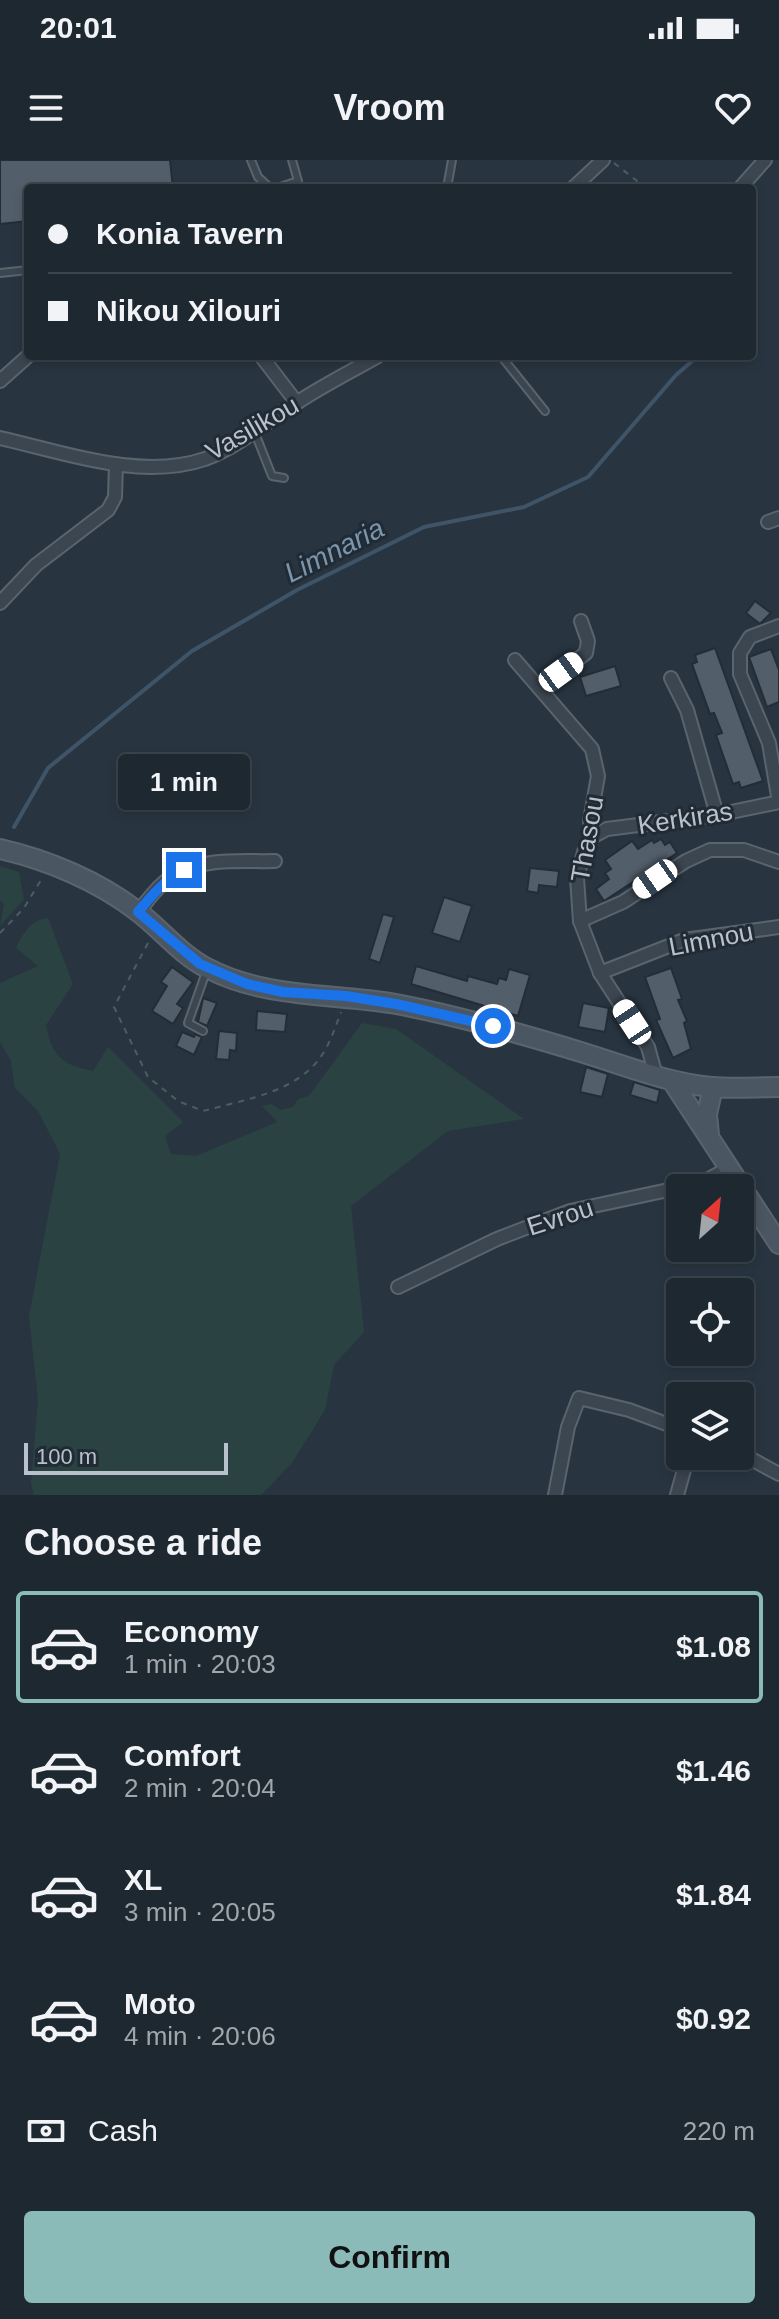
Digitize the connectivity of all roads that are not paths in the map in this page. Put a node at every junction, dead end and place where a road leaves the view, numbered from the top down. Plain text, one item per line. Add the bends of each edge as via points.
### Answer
1 (251, 160) edge
2 (292, 160) edge
3 (452, 160) edge
4 (603, 160) edge
5 (765, 160) edge
6 (266, 184) edge
7 (289, 184) edge
8 (448, 184) edge
9 (577, 184) edge
10 (744, 184) edge
11 (24, 270) edge
12 (0, 273) edge
13 (24, 360) edge
14 (264, 360) edge
15 (371, 360) edge
16 (504, 360) edge
17 (0, 381) edge
18 (297, 403) junction
19 (545, 411) dead end
20 (255, 433) junction
21 (0, 438) edge
22 (116, 464) junction
23 (284, 478) dead end
24 (0, 603) edge
25 (581, 621) dead end
26 (779, 626) edge
27 (515, 660) dead end
28 (671, 678) dead end
29 (541, 687) junction
30 (774, 741) edge
31 (779, 802) edge
32 (717, 815) junction
33 (592, 837) junction
34 (0, 849) edge
35 (275, 861) dead end
36 (779, 862) edge
37 (138, 912) junction
38 (580, 921) junction
39 (779, 927) edge
40 (207, 968) junction
41 (600, 973) junction
42 (203, 1031) dead end
43 (664, 1078) junction
44 (713, 1087) junction
45 (779, 1087) edge
46 (709, 1137) junction
47 (729, 1168) junction
48 (779, 1244) edge
49 (398, 1287) dead end
50 (666, 1424) edge
51 (754, 1461) edge
52 (684, 1470) edge
53 (779, 1474) edge
54 (555, 1495) edge
55 (677, 1495) edge

1 - 6 lane
2 - 7 lane via 298,181
3 - 8 lane
4 - 9 street
5 - 10 street
11 - 12 lane
13 - 17 street
14 - 18 street
15 - 18 street, Vasilikou
16 - 19 lane
18 - 20 street, Vasilikou
20 - 22 street, Vasilikou via 204,459 157,466
20 - 23 lane via 272,476
21 - 22 street, Vasilikou
22 - 24 street via 115,497 108,510 36,565
25 - 29 street via 586,653
26 - 30 street via 750,637 740,653 740,674
27 - 29 street, Thasou
28 - 32 street via 687,710
29 - 33 street, Thasou via 592,749 598,776
30 - 31 street
31 - 32 street, Kerkiras
32 - 33 street, Kerkiras via 607,829
33 - 38 street, Thasou via 577,878
34 - 37 main road via 50,865
35 - 37 street via 221,862 184,870
36 - 38 street via 744,850 710,850
37 - 40 main road
38 - 41 street, Thasou
39 - 41 street, Limnou via 684,940
40 - 42 lane via 188,1023
40 - 43 main road via 265,989 396,1004 493,1026
41 - 43 street, Thasou
43 - 44 main road
43 - 46 main road
44 - 45 main road
44 - 46 main road
46 - 47 main road
47 - 48 main road
47 - 49 street, Evrou via 687,1186 570,1211
50 - 54 street via 579,1398
51 - 53 street
52 - 55 street

